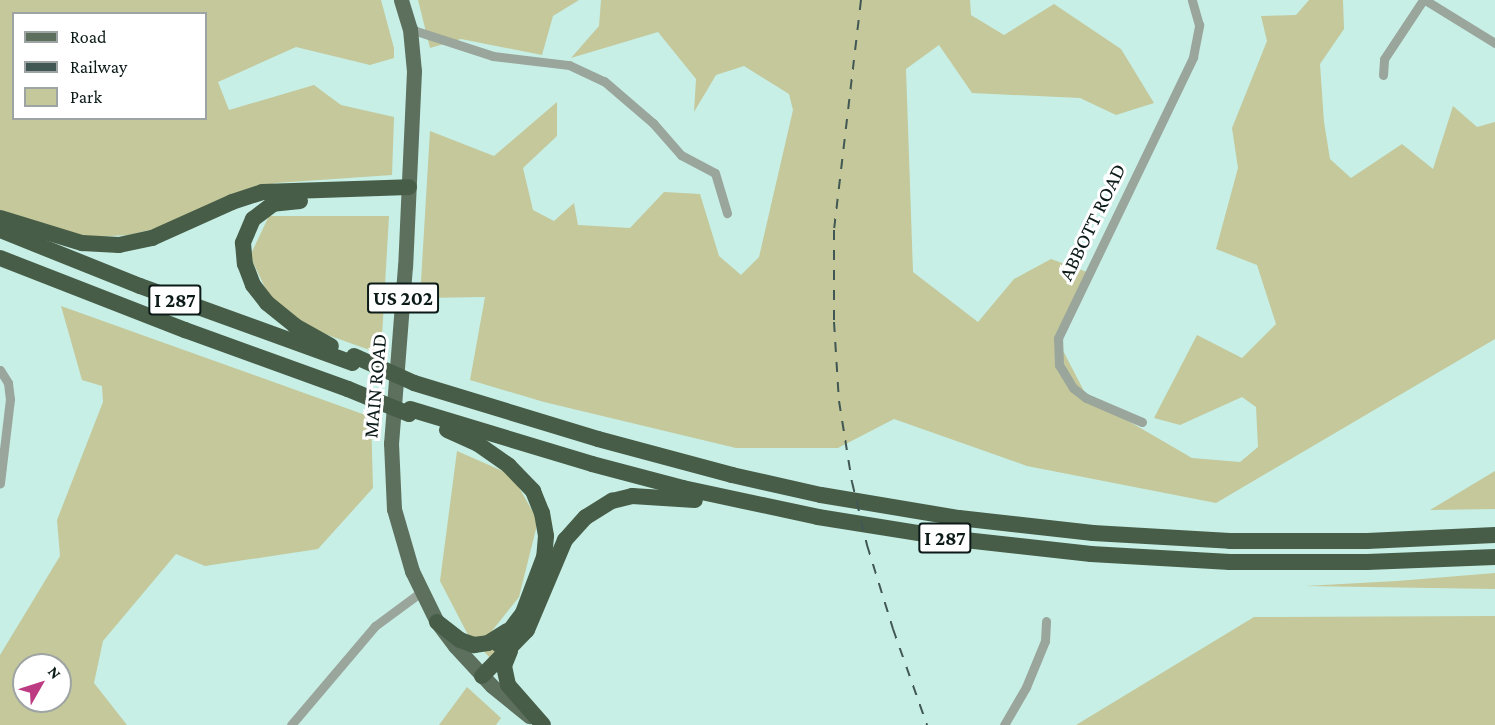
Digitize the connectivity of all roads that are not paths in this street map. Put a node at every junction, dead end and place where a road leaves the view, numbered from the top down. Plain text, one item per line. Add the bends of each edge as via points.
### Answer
1 (401, 0) edge
2 (1192, 0) edge
3 (1424, 0) edge
4 (410, 29) junction
5 (1495, 43) edge
6 (1383, 75) dead end
7 (409, 193) junction
8 (727, 213) dead end
9 (0, 218) edge
10 (0, 230) edge
11 (0, 258) edge
12 (353, 359) junction
13 (0, 370) edge
14 (410, 412) junction
15 (1142, 422) dead end
16 (0, 483) edge
17 (818, 517) junction
18 (1495, 535) edge
19 (1495, 557) edge
20 (421, 592) junction
21 (1046, 621) dead end
22 (437, 622) junction
23 (517, 623) junction
24 (513, 646) junction
25 (479, 672) junction
26 (291, 725) edge
27 (542, 725) edge
28 (1004, 725) edge

1 - 4 main road, MAIN ROAD / US 202
2 - 15 street, ABBOTT ROAD via 1199,25 1195,52 1058,338 1059,365 1073,388 1086,398
3 - 5 street
3 - 6 street via 1384,59
4 - 7 main road, MAIN ROAD / US 202 via 414,71
4 - 8 street via 493,56 569,65 604,81 653,123 681,155 715,173
7 - 9 highway via 262,192 153,238 119,245 82,243
7 - 12 highway via 280,202 259,213 245,234 244,264 267,303 306,333
7 - 20 main road, MAIN ROAD / US 202 via 390,465 399,530
10 - 12 highway, I 287 via 172,299
11 - 14 highway, I 287, bridge
12 - 18 highway, I 287, bridge via 414,383 732,475 821,495 958,518 1093,533 1219,540 1367,541
13 - 16 street via 8,383 10,399
14 - 17 highway, I 287 via 637,476
14 - 23 highway via 489,451 533,491 545,525 546,547
17 - 19 highway, I 287 via 956,539 1149,558 1322,563
17 - 24 highway via 657,496 612,501 586,516 565,540 532,620
20 - 22 main road, MAIN ROAD / US 202
20 - 26 street via 375,626
21 - 28 street via 1044,641 1033,669
22 - 23 highway via 460,640 474,645 488,643
22 - 25 main road, MAIN ROAD / US 202
23 - 25 highway
24 - 25 highway
24 - 27 highway via 504,666 506,680
25 - 27 main road, MAIN ROAD / US 202

